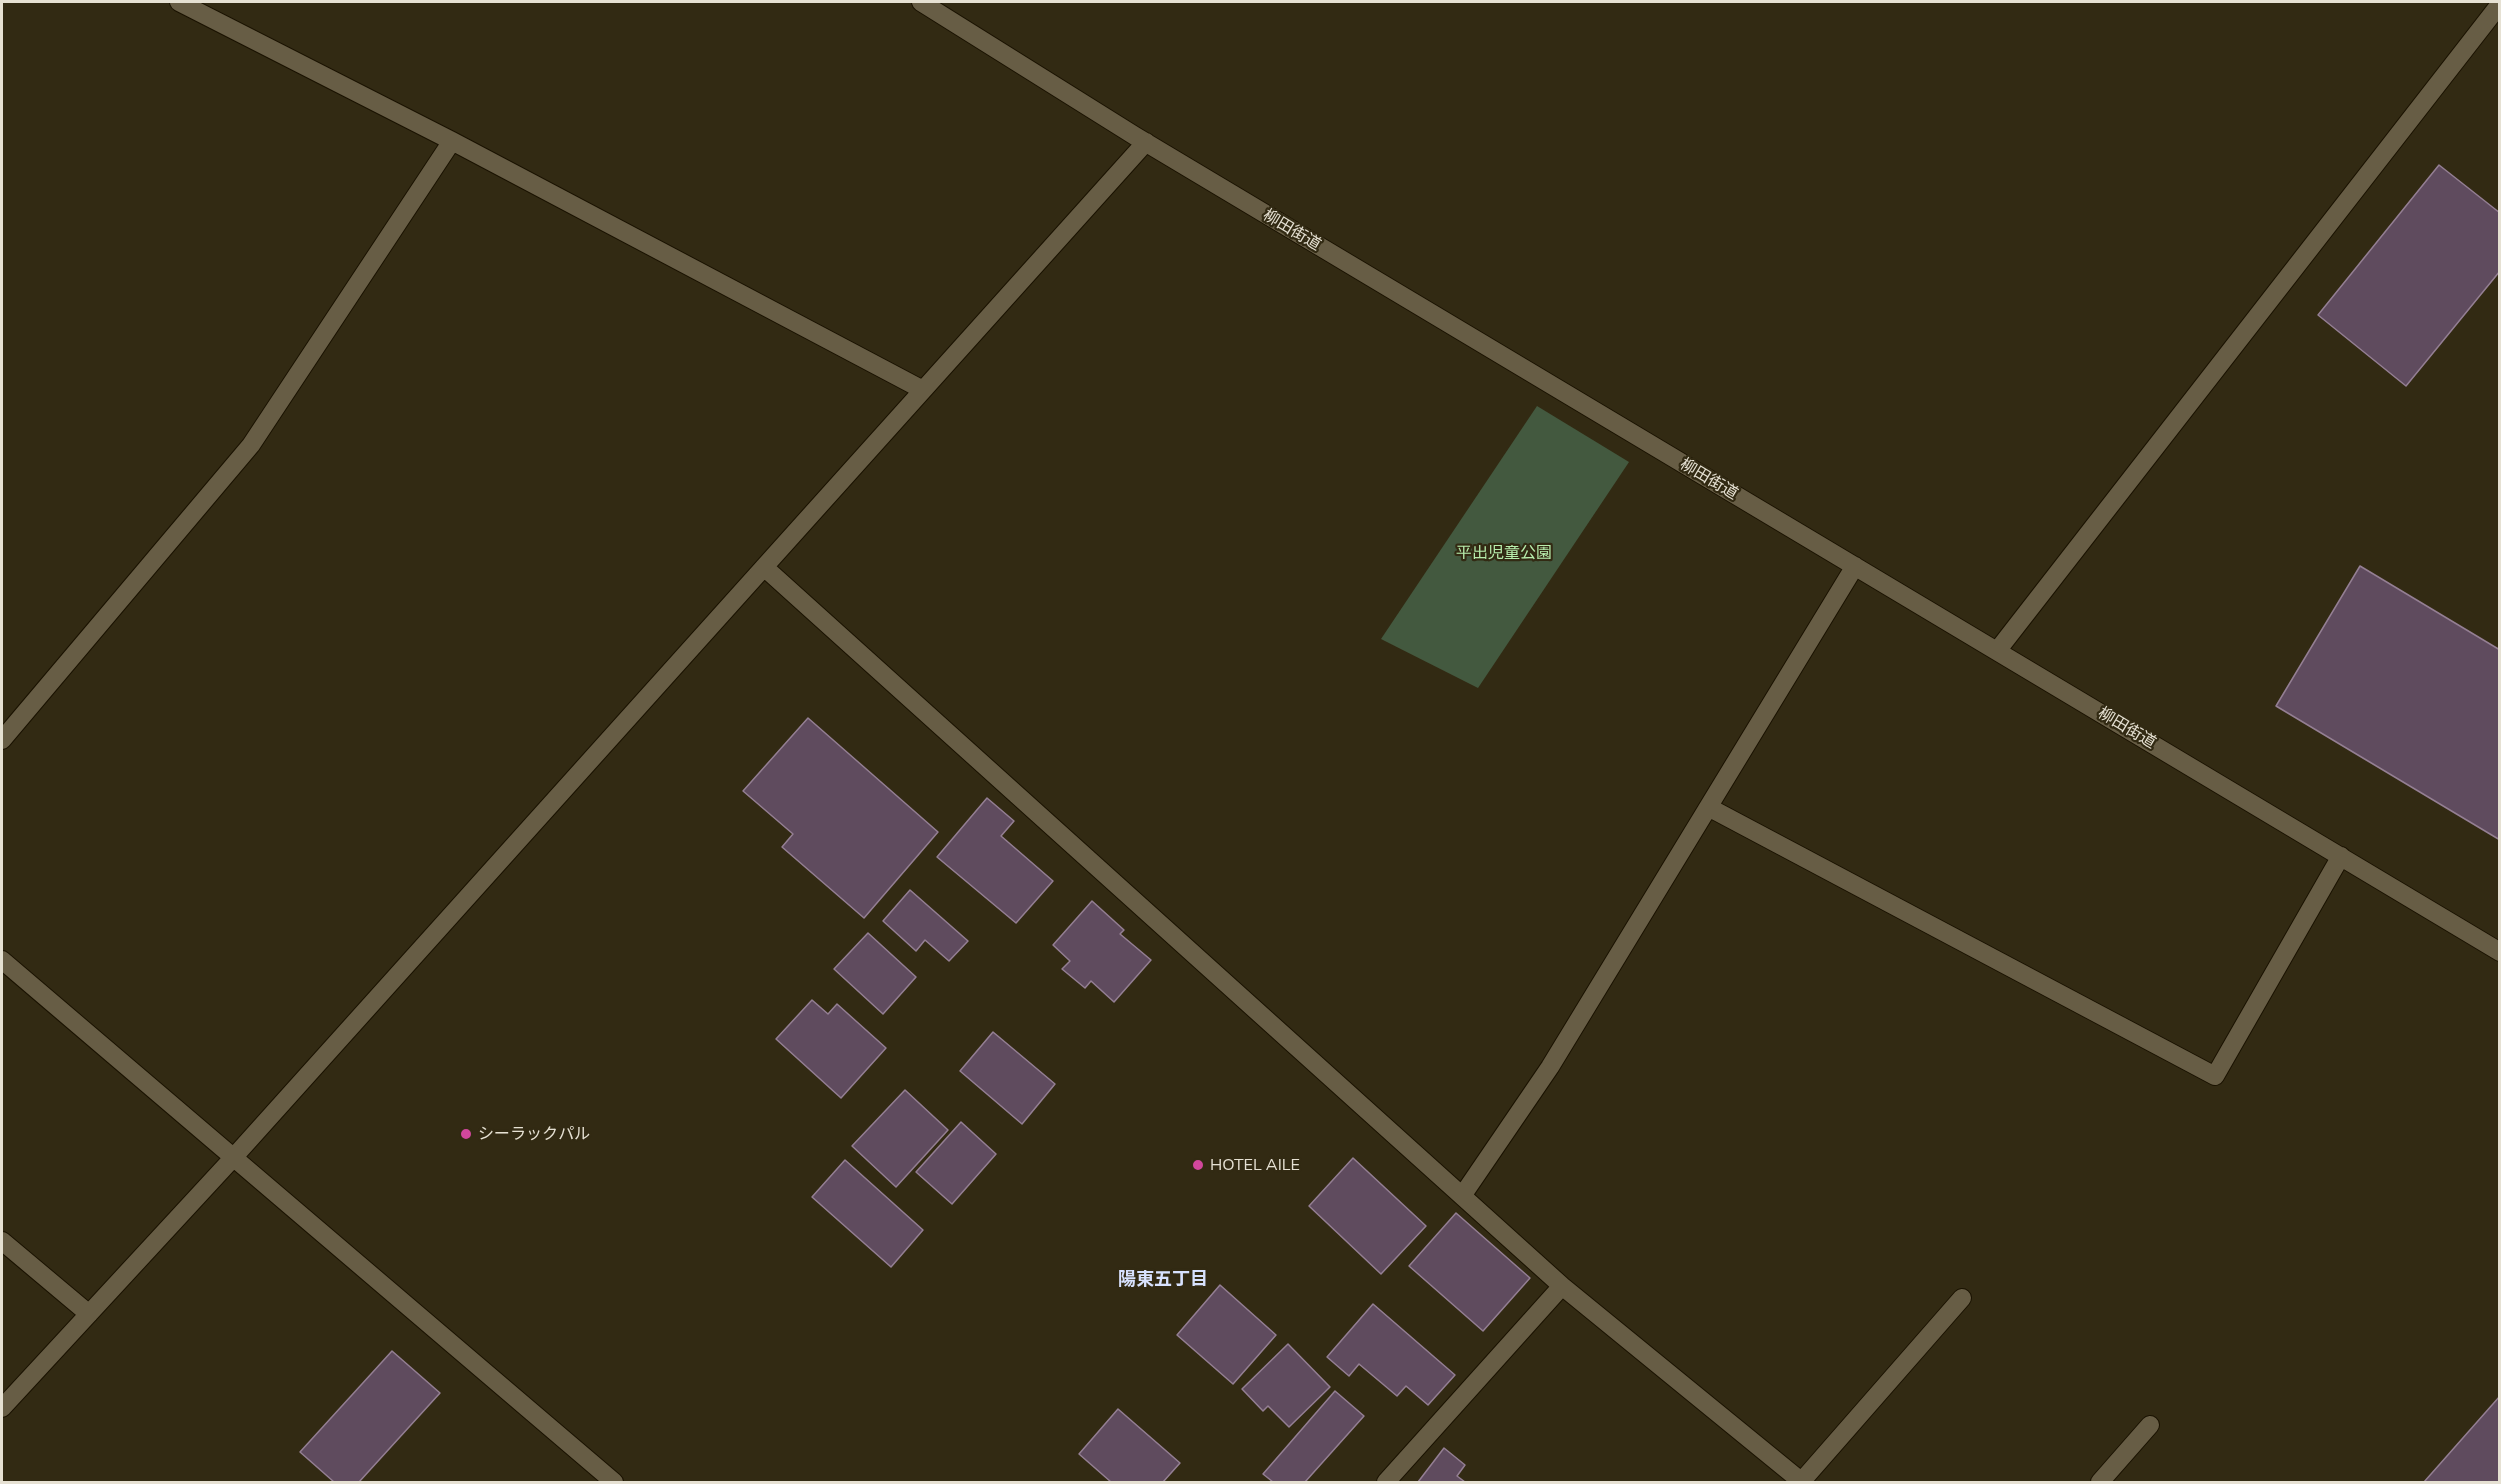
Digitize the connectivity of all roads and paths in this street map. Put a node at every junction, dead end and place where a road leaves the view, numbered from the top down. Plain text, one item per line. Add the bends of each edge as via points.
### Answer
1 (179, 2) edge
2 (921, 2) edge
3 (2499, 4) edge
4 (452, 141) junction
5 (1146, 142) junction
6 (923, 390) junction
7 (1855, 566) junction
8 (764, 567) junction
9 (1997, 651) junction
10 (2, 740) edge
11 (1710, 808) junction
12 (2341, 856) junction
13 (2499, 952) edge
14 (2, 960) edge
15 (234, 1158) junction
16 (1462, 1196) junction
17 (2, 1241) edge
18 (1562, 1286) junction
19 (1962, 1298) dead end
20 (89, 1314) junction
21 (2, 1408) edge
22 (2150, 1425) dead end
23 (614, 1482) edge
24 (1386, 1482) edge
25 (1801, 1482) edge
26 (2100, 1482) edge

1 - 4 street
2 - 5 street, 柳田街道
3 - 9 street
4 - 6 street
4 - 10 street via 251,445
5 - 6 street
5 - 7 street, 柳田街道
6 - 8 street
7 - 9 street, 柳田街道
7 - 11 street
8 - 15 street
8 - 16 street
9 - 12 street, 柳田街道
11 - 12 street via 2215,1076
11 - 16 street via 1550,1067
12 - 13 street, 柳田街道
14 - 15 street
15 - 20 street
15 - 23 street
16 - 18 street
17 - 20 street
18 - 24 street
18 - 25 street
19 - 25 street
20 - 21 street
22 - 26 street

